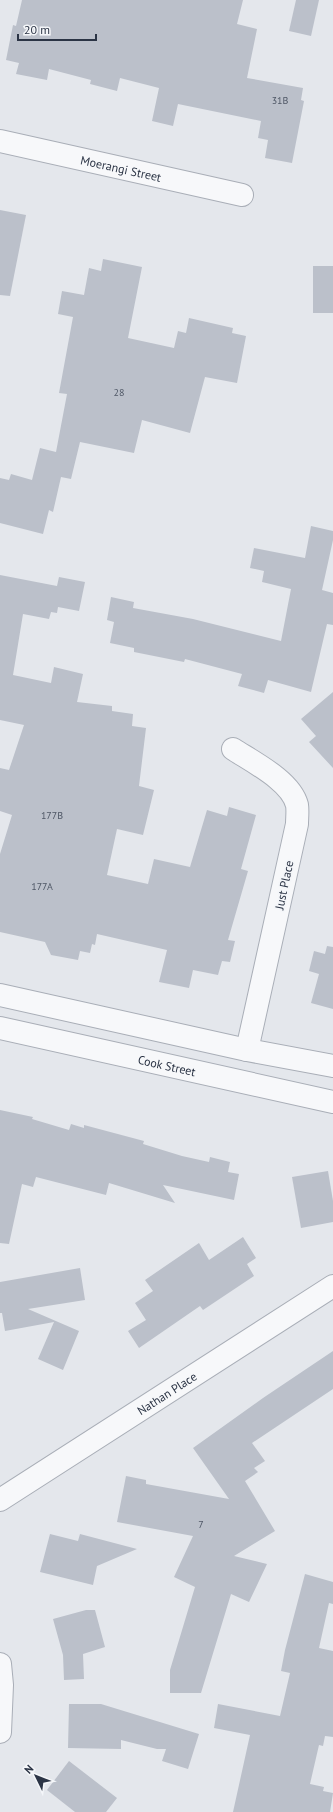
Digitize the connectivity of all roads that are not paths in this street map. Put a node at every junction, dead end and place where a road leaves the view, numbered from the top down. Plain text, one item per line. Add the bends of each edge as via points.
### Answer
1 (0, 141) edge
2 (242, 195) dead end
3 (233, 749) dead end
4 (0, 995) edge
5 (0, 1028) edge
6 (247, 1050) junction
7 (333, 1066) edge
8 (333, 1102) edge
9 (333, 1286) edge
10 (0, 1500) edge
11 (0, 1664) edge
12 (0, 1732) edge

1 - 2 street, Moerangi Street
3 - 6 street, Just Place via 288,788 297,805 297,824
4 - 6 street
5 - 8 street, Cook Street
6 - 7 street
9 - 10 street, Nathan Place
11 - 12 street

